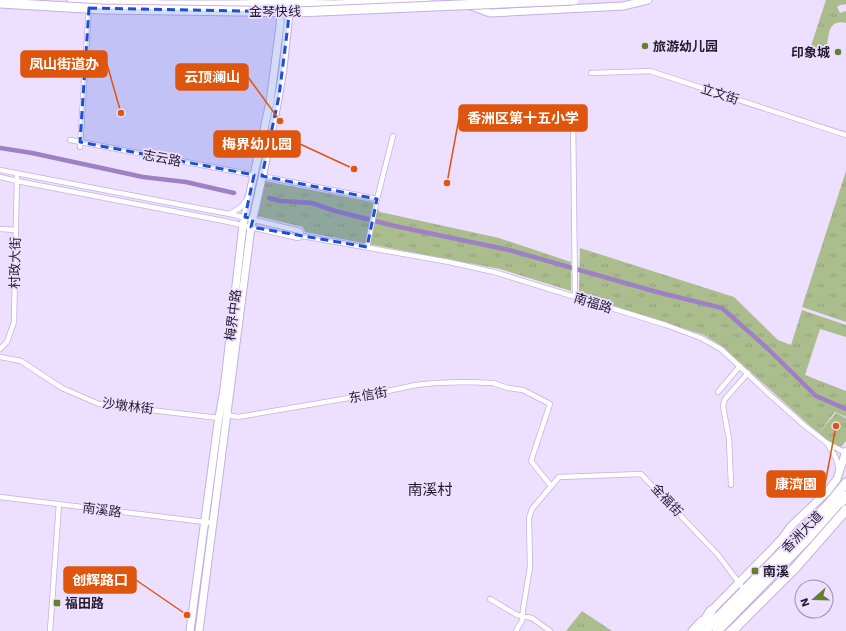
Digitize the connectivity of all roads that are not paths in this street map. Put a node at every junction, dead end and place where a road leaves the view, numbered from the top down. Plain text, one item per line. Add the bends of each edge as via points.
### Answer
1 (71, 0) edge
2 (428, 0) edge
3 (455, 0) edge
4 (574, 0) edge
5 (648, 0) edge
6 (89, 1) edge
7 (280, 1) edge
8 (288, 1) edge
9 (0, 3) edge
10 (268, 3) junction
11 (281, 19) junction
12 (590, 73) dead end
13 (573, 113) dead end
14 (846, 135) edge
15 (393, 136) dead end
16 (70, 140) dead end
17 (80, 145) junction
18 (257, 160) junction
19 (265, 162) junction
20 (0, 170) edge
21 (17, 173) junction
22 (254, 174) junction
23 (262, 176) junction
24 (0, 177) edge
25 (16, 181) junction
26 (249, 197) junction
27 (377, 199) junction
28 (230, 214) junction
29 (245, 217) junction
30 (253, 219) junction
31 (243, 225) junction
32 (251, 227) junction
33 (0, 230) edge
34 (16, 230) junction
35 (302, 236) junction
36 (367, 247) junction
37 (575, 298) junction
38 (0, 349) edge
39 (0, 357) edge
40 (740, 366) junction
41 (748, 373) junction
42 (718, 392) dead end
43 (227, 415) junction
44 (219, 418) junction
45 (827, 443) junction
46 (846, 452) edge
47 (839, 472) junction
48 (846, 483) edge
49 (731, 485) dead end
50 (551, 486) junction
51 (846, 496) edge
52 (0, 497) edge
53 (834, 498) junction
54 (846, 503) edge
55 (59, 504) junction
56 (846, 510) edge
57 (846, 519) edge
58 (204, 522) junction
59 (214, 523) junction
60 (810, 540) junction
61 (742, 587) junction
62 (490, 599) dead end
63 (711, 611) junction
64 (522, 615) junction
65 (50, 631) edge
66 (190, 631) edge
67 (199, 631) edge
68 (516, 631) edge
69 (550, 631) edge
70 (692, 631) edge
71 (698, 631) edge
72 (706, 631) edge
73 (717, 631) edge
74 (721, 631) edge
75 (732, 631) edge

1 - 6 main road
2 - 8 main road via 336,4
3 - 5 main road, bridge via 490,14 623,6
4 - 9 highway, 金琴快线, bridge via 297,12 102,9
6 - 10 main road via 164,4
6 - 17 street
7 - 8 main road
7 - 10 main road
7 - 11 main road, 梅界中路
8 - 19 main road, 梅界中路 via 288,25 279,96
10 - 11 main road via 276,8
11 - 18 main road, 梅界中路 via 270,102
12 - 14 street, 立文街 via 650,72
13 - 37 street
15 - 27 street
16 - 17 street, 志云路
17 - 22 street, 志云路
18 - 19 street
18 - 22 main road, 梅界中路
19 - 23 main road, 梅界中路
20 - 21 street
21 - 25 street, 村政大街
21 - 28 street
22 - 26 main road, 梅界中路
23 - 27 street
23 - 30 main road, 梅界中路
24 - 25 street
25 - 31 street
25 - 34 street, 村政大街
26 - 28 street via 241,207
26 - 29 main road, 梅界中路
27 - 36 street
28 - 29 street
29 - 30 street
29 - 31 main road, 梅界中路
30 - 32 main road, 梅界中路
30 - 35 street via 300,232
31 - 32 street
31 - 44 main road, 梅界中路
32 - 35 street via 298,238
32 - 43 main road, 梅界中路
33 - 34 street
34 - 38 street, 村政大街 via 14,322 7,342
35 - 36 street, 南福路
36 - 37 street, 南福路 via 494,272
37 - 40 street, 南福路 via 701,338 721,349
39 - 44 street, 沙墩林街 via 21,361 62,388 99,404
40 - 41 street, 南福路
40 - 42 street
41 - 45 street, 南福路
41 - 49 street via 725,399 723,406 729,439
43 - 50 street, 东信街 via 238,417 435,382 493,383 523,390 550,404 531,461
43 - 59 main road, 梅界中路
44 - 58 main road, 梅界中路
45 - 46 street, 南福路
45 - 47 street via 836,458
46 - 47 main road
47 - 53 street
47 - 61 main road via 827,492 791,526
48 - 53 highway, 香洲大道
50 - 61 street, 金福街 via 558,477 641,474 719,556
50 - 64 street via 530,514 530,568
51 - 73 highway via 829,517
52 - 55 street, 南溪路
53 - 61 highway, 香洲大道
54 - 60 highway, 香洲大道
55 - 58 street, 南溪路
55 - 65 street
56 - 75 highway, bridge via 795,568
57 - 60 highway via 840,520
58 - 59 street, 南溪路
58 - 66 main road, 梅界中路
59 - 67 main road, 梅界中路
60 - 74 highway, 香洲大道
61 - 63 main road
61 - 72 highway, 香洲大道
62 - 64 street via 517,615
63 - 70 main road
63 - 71 highway
64 - 68 street via 522,621
64 - 69 street via 532,618

